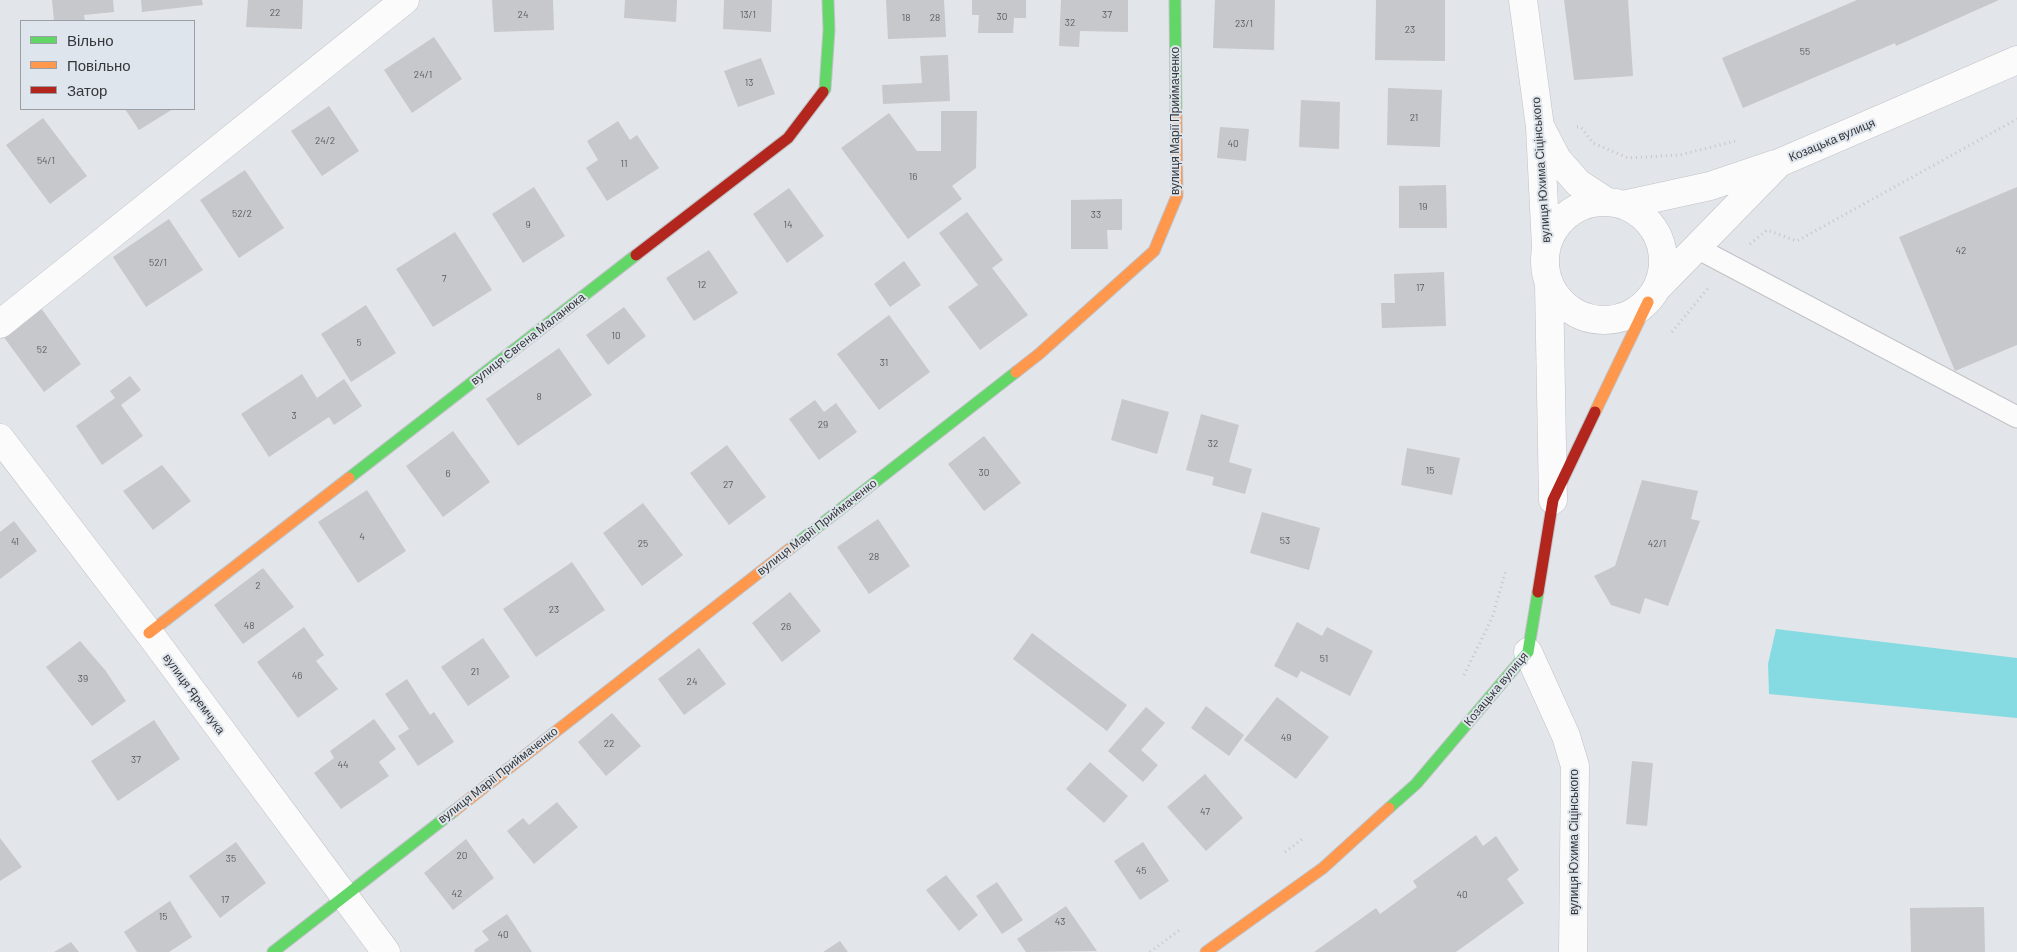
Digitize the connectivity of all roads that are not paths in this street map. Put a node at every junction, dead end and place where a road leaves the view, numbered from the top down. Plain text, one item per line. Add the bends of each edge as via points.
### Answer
1 (405, 0) edge
2 (828, 0) edge
3 (1175, 0) edge
4 (1523, 0) edge
5 (2017, 60) edge
6 (1540, 127) junction
7 (1779, 163) junction
8 (1615, 203) junction
9 (1697, 248) junction
10 (1546, 250) junction
11 (1549, 284) junction
12 (1653, 295) junction
13 (0, 324) edge
14 (2017, 417) edge
15 (0, 438) edge
16 (1552, 500) junction
17 (149, 633) junction
18 (1528, 652) junction
19 (343, 896) junction
20 (273, 952) edge
21 (386, 952) edge
22 (1206, 952) edge
23 (1573, 952) edge

1 - 13 street
2 - 17 street, вулиця Євгена Маланюка via 825,89 788,138
3 - 19 street, вулиця Марії Приймаченко via 1177,196 1154,251 1039,354
4 - 6 street, вулиця Юхима Сіцінського
5 - 7 street, Козацька вулиця
6 - 8 street via 1557,158 1578,183
6 - 10 street, вулиця Юхима Сіцінського
7 - 8 street via 1710,186
7 - 9 street, Козацька вулиця
8 - 10 street via 1590,203 1574,210 1551,234
8 - 12 street via 1638,212 1659,238 1663,272
9 - 12 street, Козацька вулиця
9 - 14 lane
10 - 11 street
11 - 12 street via 1570,310 1586,318 1602,320 1635,312
11 - 16 street
12 - 16 street, Козацька вулиця
15 - 17 street, вулиця Яремчука
16 - 18 street, Козацька вулиця
17 - 19 street, вулиця Яремчука
18 - 22 street, Козацька вулиця via 1416,784 1323,868
18 - 23 street, вулиця Юхима Сіцінського via 1566,736 1575,766
19 - 20 street, вулиця Марії Приймаченко
19 - 21 street, вулиця Яремчука

